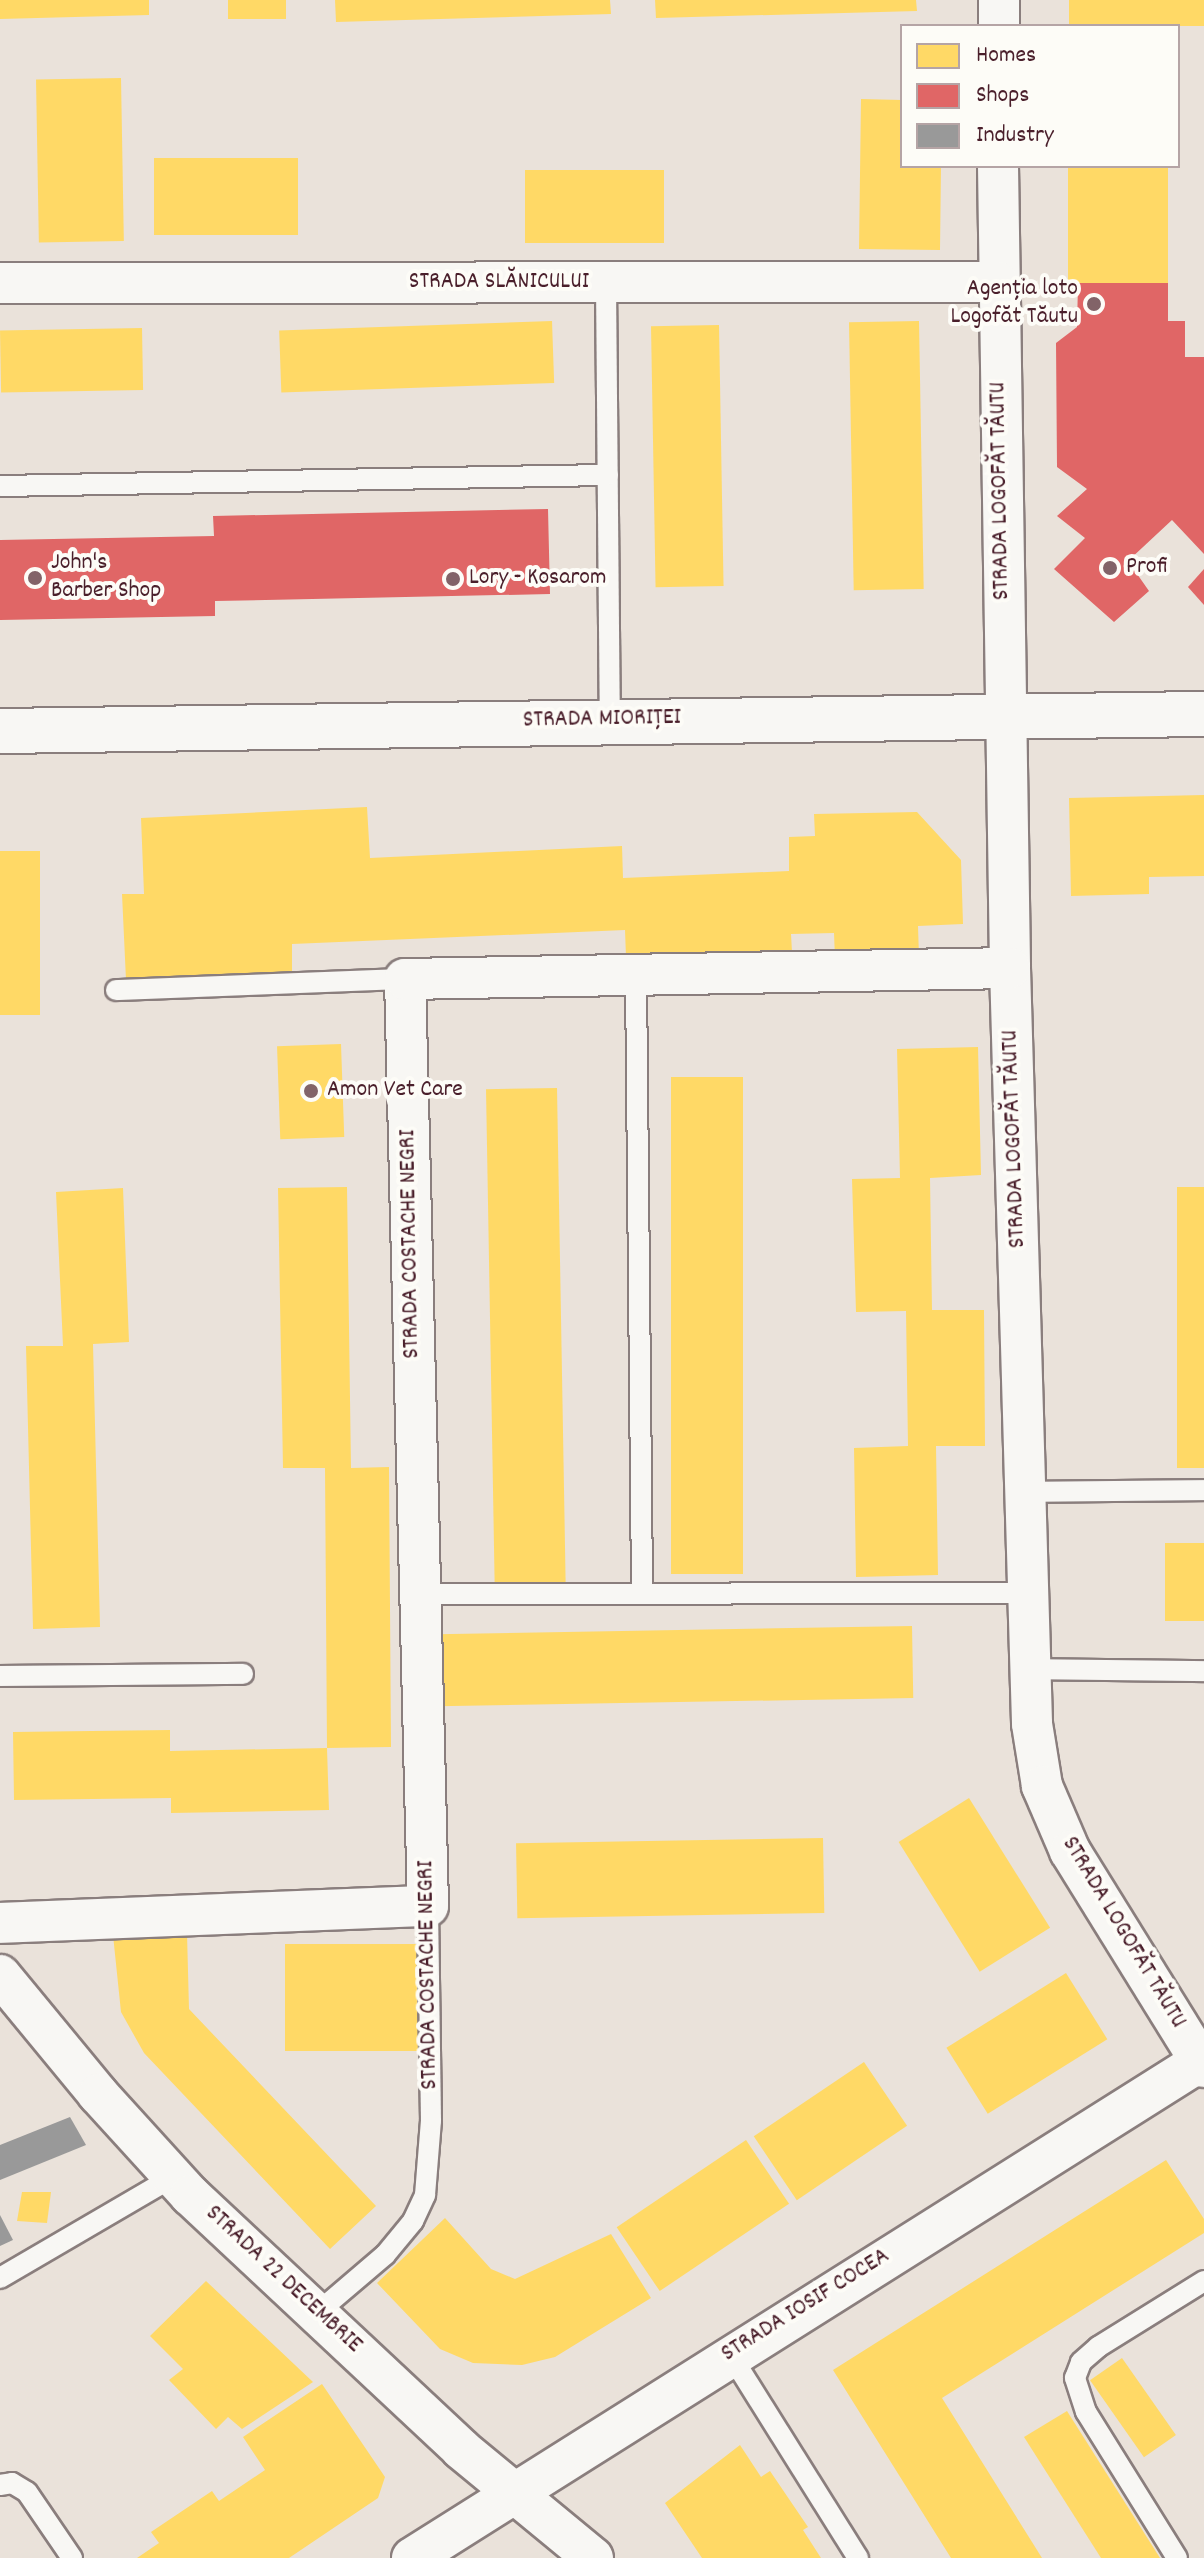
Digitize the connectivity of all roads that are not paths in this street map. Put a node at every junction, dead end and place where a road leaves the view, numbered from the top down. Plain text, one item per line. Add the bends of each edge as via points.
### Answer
1 (999, 0) edge
2 (999, 24) edge
3 (998, 168) edge
4 (997, 282) junction
5 (0, 283) edge
6 (606, 283) junction
7 (608, 475) junction
8 (0, 486) edge
9 (1204, 714) edge
10 (1005, 716) junction
11 (610, 720) junction
12 (0, 731) edge
13 (1010, 968) junction
14 (636, 975) junction
15 (405, 979) junction
16 (116, 990) dead end
17 (1204, 1490) edge
18 (1024, 1492) junction
19 (1027, 1593) junction
20 (417, 1594) junction
21 (642, 1594) junction
22 (1030, 1669) junction
23 (1204, 1671) edge
24 (243, 1674) dead end
25 (0, 1676) edge
26 (428, 1906) junction
27 (0, 1923) edge
28 (0, 1975) edge
29 (1203, 2063) edge
30 (173, 2177) junction
31 (0, 2278) edge
32 (1204, 2281) edge
33 (318, 2312) junction
34 (730, 2354) junction
35 (0, 2485) edge
36 (513, 2490) junction
37 (72, 2558) edge
38 (412, 2558) edge
39 (593, 2558) edge
40 (858, 2558) edge
41 (1177, 2558) edge

1 - 2 street
3 - 4 street, STRADA LOGOFĂT TĂUTU
4 - 6 street, STRADA SLĂNICULUI
4 - 10 street, STRADA LOGOFĂT TĂUTU
5 - 6 street, STRADA SLĂNICULUI
6 - 7 lane
7 - 8 lane
7 - 11 lane
9 - 10 main road, STRADA MIORIȚEI
10 - 11 main road, STRADA MIORIȚEI
10 - 13 street, STRADA LOGOFĂT TĂUTU
11 - 12 main road, STRADA MIORIȚEI
13 - 14 street
13 - 18 street, STRADA LOGOFĂT TĂUTU
14 - 15 street
14 - 21 lane
15 - 16 lane
15 - 20 street, STRADA COSTACHE NEGRI
17 - 18 lane
18 - 19 street, STRADA LOGOFĂT TĂUTU
19 - 21 lane
19 - 22 street, STRADA LOGOFĂT TĂUTU
20 - 21 lane
20 - 26 street, STRADA COSTACHE NEGRI
22 - 23 lane
22 - 29 street, STRADA LOGOFĂT TĂUTU via 1042,1786 1070,1851
24 - 25 lane
26 - 27 street
26 - 33 lane, STRADA COSTACHE NEGRI via 431,2121 425,2195 413,2221 385,2255
28 - 30 street, STRADA 22 DECEMBRIE
29 - 34 street, STRADA IOSIF COCEA
30 - 31 lane
30 - 33 street, STRADA 22 DECEMBRIE
32 - 41 lane via 1098,2347 1081,2362 1075,2378 1086,2412
33 - 36 street, STRADA 22 DECEMBRIE via 461,2449
34 - 36 street, STRADA IOSIF COCEA
34 - 40 lane
35 - 37 lane via 12,2483 27,2492
36 - 38 street, STRADA IOSIF COCEA
36 - 39 street, STRADA 22 DECEMBRIE

